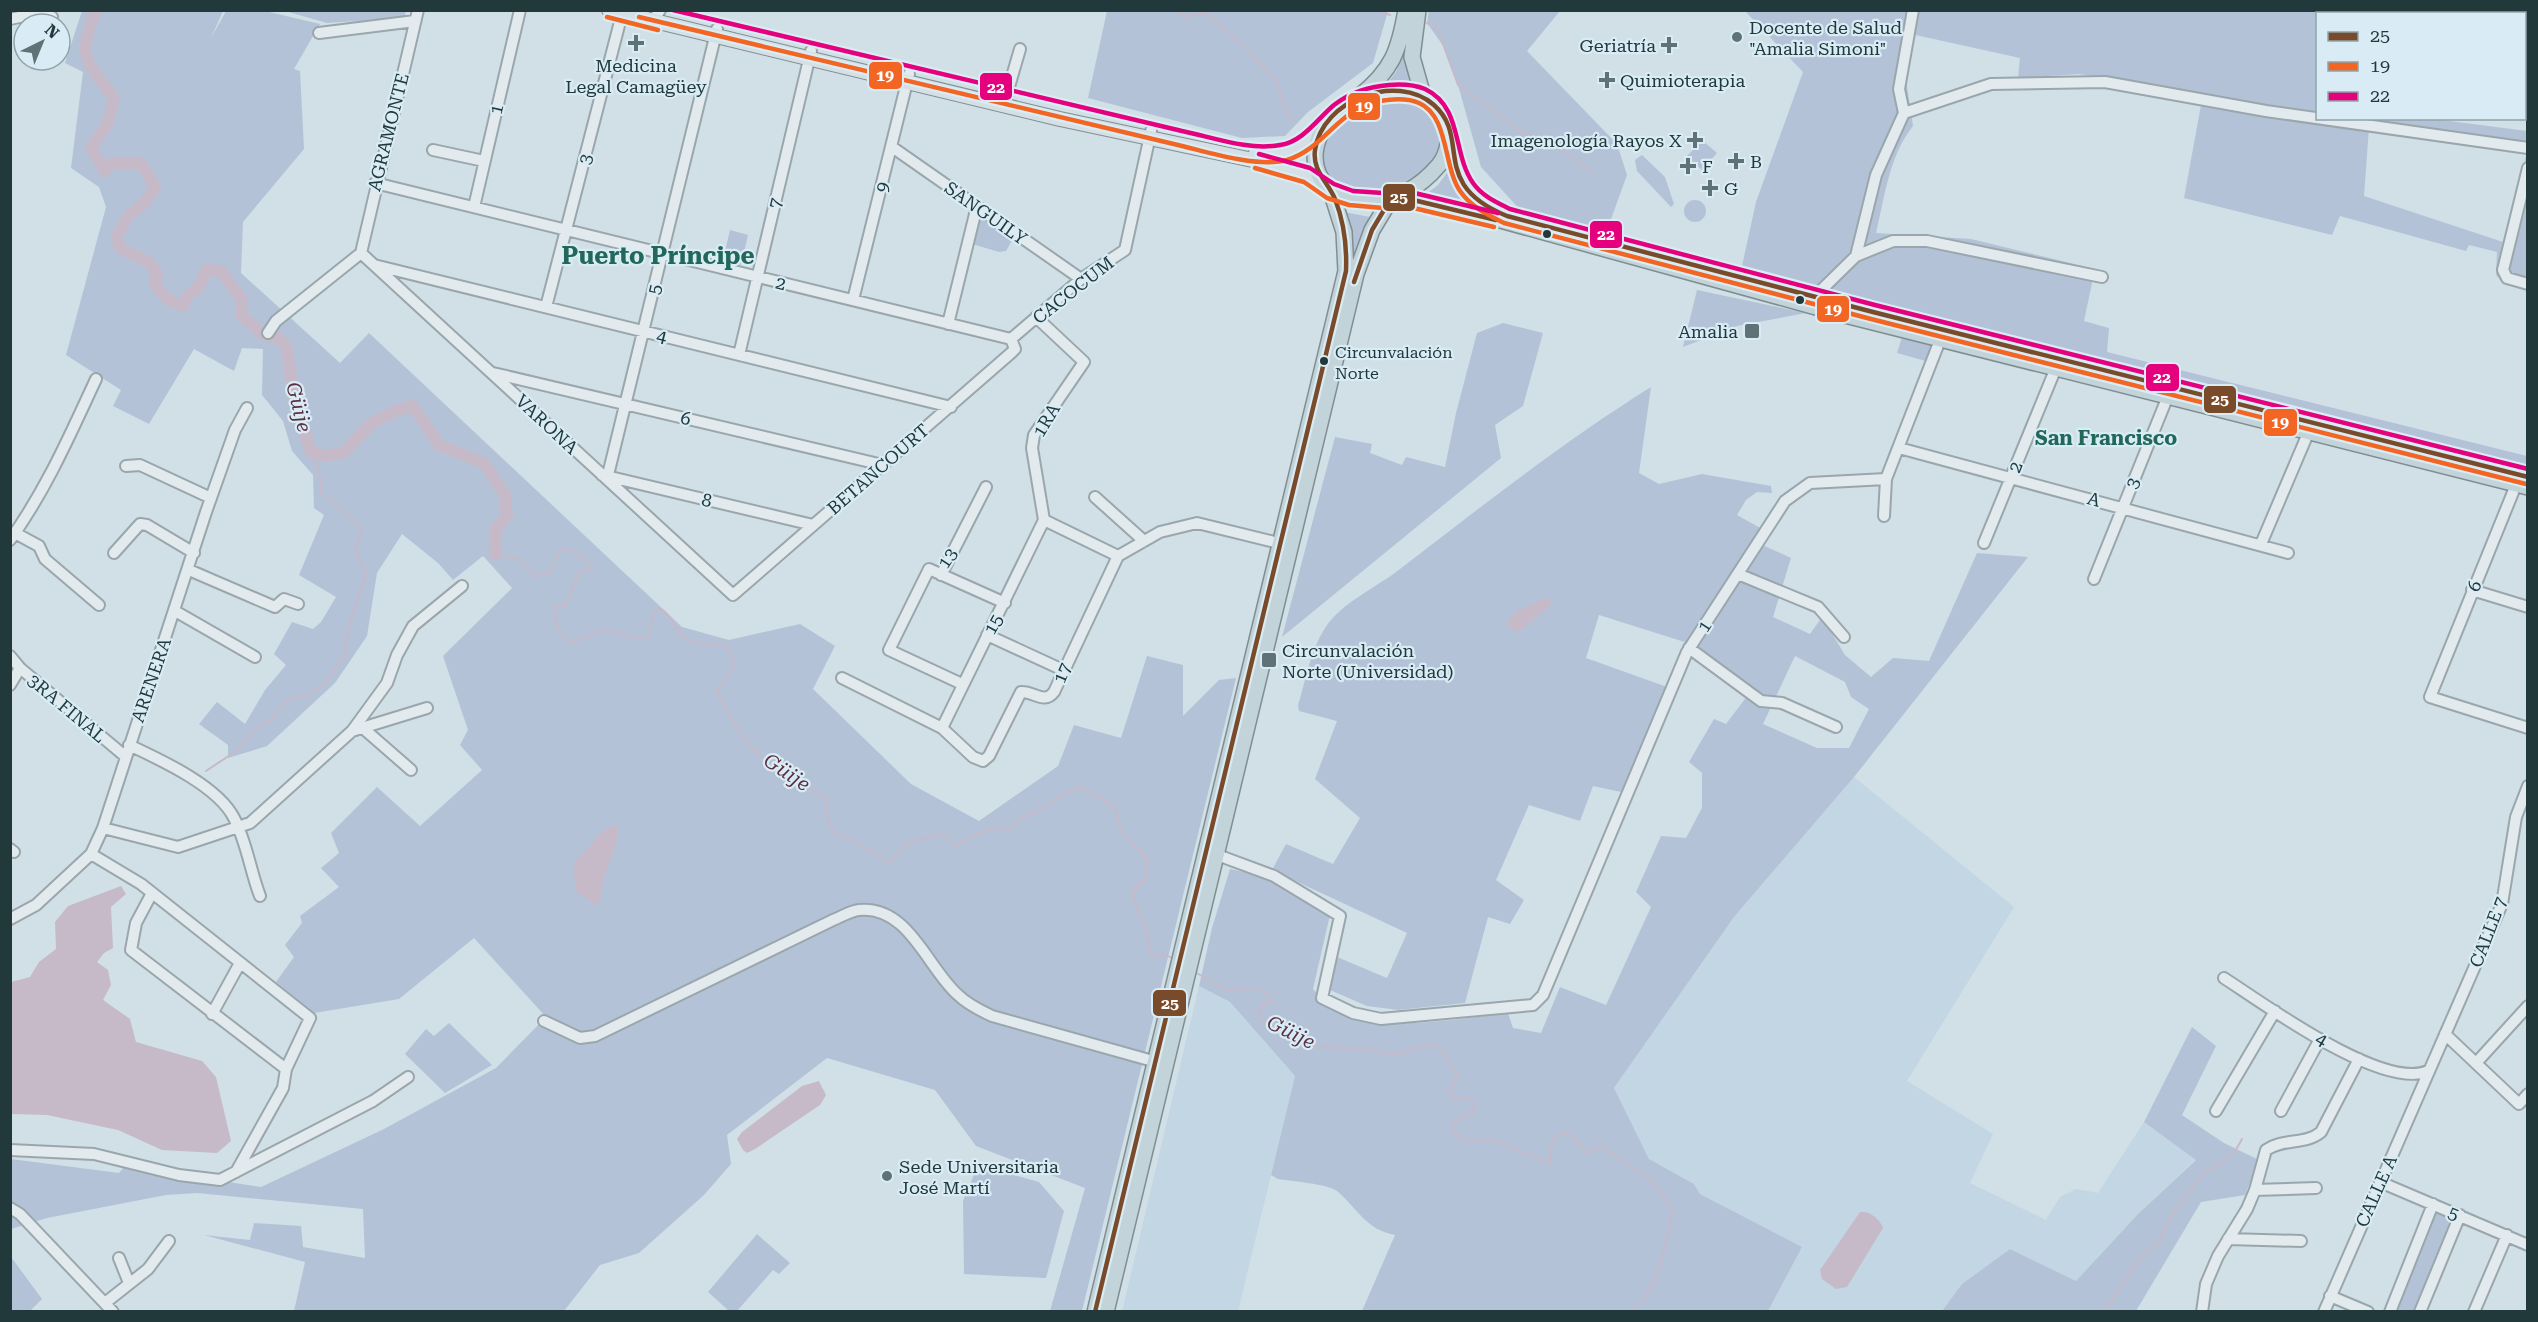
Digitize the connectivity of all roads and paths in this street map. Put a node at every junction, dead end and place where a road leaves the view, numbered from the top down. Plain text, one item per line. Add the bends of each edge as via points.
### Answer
1 (520, 10) edge
2 (642, 10) edge
3 (1406, 10) edge
4 (1418, 10) edge
5 (1913, 10) edge
6 (618, 12) edge
7 (657, 15) edge
8 (417, 16) edge
9 (319, 33) dead end
10 (716, 33) junction
11 (1020, 49) dead end
12 (811, 55) junction
13 (908, 78) junction
14 (1360, 96) junction
15 (1423, 96) junction
16 (1005, 100) junction
17 (1904, 113) junction
18 (1330, 117) junction
19 (2316, 118) edge
20 (2330, 120) edge
21 (1151, 135) junction
22 (1449, 136) junction
23 (892, 147) junction
24 (2528, 148) edge
25 (433, 150) dead end
26 (484, 161) junction
27 (2528, 168) edge
28 (375, 183) junction
29 (2526, 185) edge
30 (1331, 191) junction
31 (1395, 198) junction
32 (977, 206) junction
33 (474, 207) junction
34 (567, 230) junction
35 (361, 253) junction
36 (663, 254) junction
37 (1856, 256) junction
38 (373, 265) junction
39 (758, 277) junction
40 (2102, 277) dead end
41 (1081, 279) junction
42 (2528, 284) edge
43 (853, 300) junction
44 (1811, 300) junction
45 (546, 307) junction
46 (1036, 317) junction
47 (948, 324) junction
48 (644, 331) junction
49 (268, 333) dead end
50 (1942, 334) junction
51 (1011, 339) junction
52 (740, 355) junction
53 (2058, 362) junction
54 (490, 372) junction
55 (96, 379) dead end
56 (2170, 391) junction
57 (626, 404) junction
58 (951, 407) junction
59 (247, 408) dead end
60 (2311, 428) junction
61 (1899, 448) junction
62 (883, 465) junction
63 (126, 466) dead end
64 (605, 476) junction
65 (2011, 478) junction
66 (1886, 479) junction
67 (2522, 481) edge
68 (986, 487) dead end
69 (1095, 497) dead end
70 (211, 498) junction
71 (2122, 507) junction
72 (1884, 516) dead end
73 (1044, 520) junction
74 (813, 525) junction
75 (13, 536) edge
76 (1144, 541) junction
77 (1984, 543) dead end
78 (1285, 544) junction
79 (2261, 544) junction
80 (114, 553) dead end
81 (194, 553) junction
82 (2288, 553) dead end
83 (1118, 556) junction
84 (189, 570) junction
85 (1738, 574) junction
86 (941, 575) junction
87 (2094, 579) dead end
88 (462, 586) dead end
89 (2472, 590) junction
90 (733, 595) joint
91 (1005, 603) junction
92 (298, 604) dead end
93 (99, 605) dead end
94 (2528, 607) edge
95 (175, 611) junction
96 (987, 635) junction
97 (1844, 637) dead end
98 (1689, 648) junction
99 (10, 657) edge
100 (255, 657) dead end
101 (20, 668) junction
102 (1063, 670) junction
103 (842, 678) dead end
104 (962, 684) junction
105 (10, 685) edge
106 (427, 708) dead end
107 (1836, 727) dead end
108 (942, 728) junction
109 (2528, 728) edge
110 (364, 729) junction
111 (352, 731) junction
112 (129, 745) junction
113 (126, 758) junction
114 (411, 770) dead end
115 (2528, 786) edge
116 (103, 828) junction
117 (238, 829) junction
118 (1210, 853) junction
119 (91, 854) junction
120 (152, 893) junction
121 (260, 896) dead end
122 (10, 920) edge
123 (240, 963) junction
124 (2224, 978) dead end
125 (2528, 1006) edge
126 (2275, 1011) junction
127 (212, 1014) junction
128 (544, 1021) dead end
129 (2445, 1034) junction
130 (2320, 1039) junction
131 (2359, 1059) junction
132 (1159, 1063) junction
133 (2476, 1063) junction
134 (286, 1069) junction
135 (2428, 1071) junction
136 (408, 1077) dead end
137 (2528, 1094) edge
138 (2281, 1111) dead end
139 (2216, 1112) dead end
140 (10, 1150) edge
141 (236, 1172) junction
142 (2380, 1182) junction
143 (2316, 1188) dead end
144 (2255, 1190) junction
145 (2433, 1204) junction
146 (10, 1208) edge
147 (2460, 1215) junction
148 (2507, 1235) junction
149 (2228, 1239) junction
150 (169, 1241) dead end
151 (2301, 1241) dead end
152 (2528, 1245) edge
153 (120, 1258) dead end
154 (129, 1283) junction
155 (2330, 1296) junction
156 (109, 1307) edge
157 (1095, 1311) edge
158 (1106, 1311) edge
159 (2202, 1311) edge
160 (2324, 1311) edge
161 (2368, 1311) edge
162 (2390, 1311) edge
163 (2420, 1311) edge
164 (2474, 1311) edge

1 - 26 street, 1
2 - 7 main road
3 - 14 highway via 1402,35 1389,68
4 - 15 highway via 1412,57
5 - 17 street via 1899,89
6 - 7 main road
6 - 34 street, 3
7 - 10 main road
8 - 9 street
8 - 28 street, AGRAMONTE
10 - 12 main road
10 - 36 street, 5
11 - 16 street
12 - 13 main road
12 - 39 street, 7
13 - 16 main road
13 - 23 street, 9
14 - 15 highway via 1385,92
14 - 18 highway
15 - 22 highway via 1443,114
16 - 21 main road
17 - 19 street via 1991,84 2105,82
17 - 37 street via 1876,175
18 - 21 main road via 1300,147 1270,155
18 - 30 highway via 1314,156 1320,177
20 - 24 street
21 - 30 main road via 1290,168
21 - 41 street, CACOCUM via 1125,250
22 - 31 highway via 1447,153 1440,164
22 - 44 highway via 1454,165 1462,182 1489,210
23 - 32 street, SANGUILY
23 - 43 street, 9
25 - 26 street
26 - 33 street, 1
27 - 29 street
28 - 33 street, 2
28 - 35 street, AGRAMONTE
29 - 42 street via 2503,270 2507,278
30 - 31 highway via 1362,200
30 - 78 highway via 1344,232 1346,271
31 - 44 highway via 1475,213
31 - 78 highway via 1372,230 1356,274
32 - 41 street, SANGUILY
32 - 47 street
33 - 34 street, 2
34 - 36 street, 2
34 - 45 street, 3
35 - 38 street, VARONA
35 - 49 street via 276,321
36 - 39 street, 2
36 - 48 street, 5
37 - 40 street via 1893,241 1927,241
37 - 44 street
38 - 45 street, 4
38 - 54 street, VARONA
39 - 43 street, 2
39 - 52 street, 7
41 - 46 street, CACOCUM
43 - 47 street, 2
44 - 50 highway
45 - 48 street, 4
46 - 51 street, CACOCUM
46 - 73 street, 1RA via 1084,362 1034,435 1032,448
47 - 51 street, 2
48 - 52 street, 4
48 - 57 street, 5
50 - 53 highway
50 - 61 street
51 - 58 street, BETANCOURT via 1015,349 1011,354
52 - 58 street, 4
53 - 56 highway
53 - 65 street, 2
54 - 57 street, 6
54 - 64 street, VARONA
55 - 75 street via 56,465
56 - 60 highway
56 - 71 street, 3
57 - 62 street, 6
57 - 64 street, 5
58 - 62 street, BETANCOURT
59 - 70 street, ARENERA
60 - 67 highway
60 - 79 street
61 - 65 street, A
61 - 66 street
62 - 74 street, BETANCOURT
63 - 70 street via 140,465
64 - 74 street, 8
64 - 90 street, VARONA
65 - 71 street, A
65 - 77 street, 2
66 - 72 street
66 - 85 street, 1 via 1810,483 1785,501
67 - 89 street, 6
68 - 86 street, 13
69 - 76 street
70 - 81 street, ARENERA
71 - 79 street, A
71 - 87 street, 3
73 - 83 street
73 - 91 street, 15
74 - 90 street, BETANCOURT
75 - 93 street via 39,546 45,560
76 - 78 street via 1160,532 1197,523
76 - 83 street
78 - 118 highway
79 - 82 street, A
80 - 81 street via 140,524
81 - 84 street, ARENERA
83 - 102 street, 17
84 - 92 street via 275,607 284,599
84 - 95 street, ARENERA
85 - 97 street via 1818,607
85 - 98 street, 1
86 - 91 street
86 - 104 street, 13 via 929,569 889,650
88 - 111 street via 413,626 387,683
89 - 94 street
89 - 109 street, 6 via 2430,697
91 - 96 street, 15
95 - 100 street
95 - 112 street, ARENERA
96 - 102 street
96 - 104 street, 15
98 - 107 street via 1761,701 1782,703
98 - 118 street, 1 via 1543,995 1533,1005 1381,1018 1353,1013 1322,998 1340,916 1274,876
99 - 101 street, 3RA FINAL
101 - 105 street
101 - 113 street, 3RA FINAL
102 - 108 street, 17 via 1050,698 1021,692 989,756 982,762
103 - 108 street
104 - 108 street, 15
106 - 110 street
110 - 111 street
110 - 114 street
111 - 117 street via 250,823
112 - 113 street, ARENERA
112 - 117 street via 179,769 222,802
113 - 116 street, ARENERA
115 - 129 street, CALLE 7 via 2516,817 2502,904
116 - 117 street via 178,847
116 - 119 street, ARENERA
117 - 121 street
118 - 132 highway
119 - 120 street
119 - 122 street, ARENERA via 36,905
120 - 123 street
120 - 127 street via 136,923 131,950
123 - 127 street
123 - 134 street via 310,1018
124 - 126 street, 4
125 - 133 street
126 - 130 street, 4
126 - 139 street
127 - 134 street
128 - 132 street via 580,1038 595,1036 858,910 897,920 956,994 974,1008
129 - 133 street
129 - 135 street, CALLE 7
130 - 131 street, 4
130 - 138 street
131 - 135 street, 4 via 2404,1075 2417,1076
131 - 144 street via 2321,1132 2314,1138 2276,1143 2266,1150
132 - 157 highway
132 - 158 highway
133 - 137 street via 2519,1104
134 - 141 street via 283,1088
135 - 142 street, CALLE A
136 - 141 street via 373,1101
140 - 141 street via 94,1154 207,1180 220,1180
142 - 145 street, 5
142 - 155 street, CALLE A
143 - 144 street
144 - 149 street
145 - 147 street, 5
145 - 162 street
146 - 156 street
147 - 148 street, 5
147 - 163 street
148 - 152 street, 5
148 - 164 street
149 - 151 street
149 - 159 street via 2206,1284
150 - 154 street via 148,1269
153 - 154 street
154 - 156 street
155 - 160 street, CALLE A
155 - 161 street

